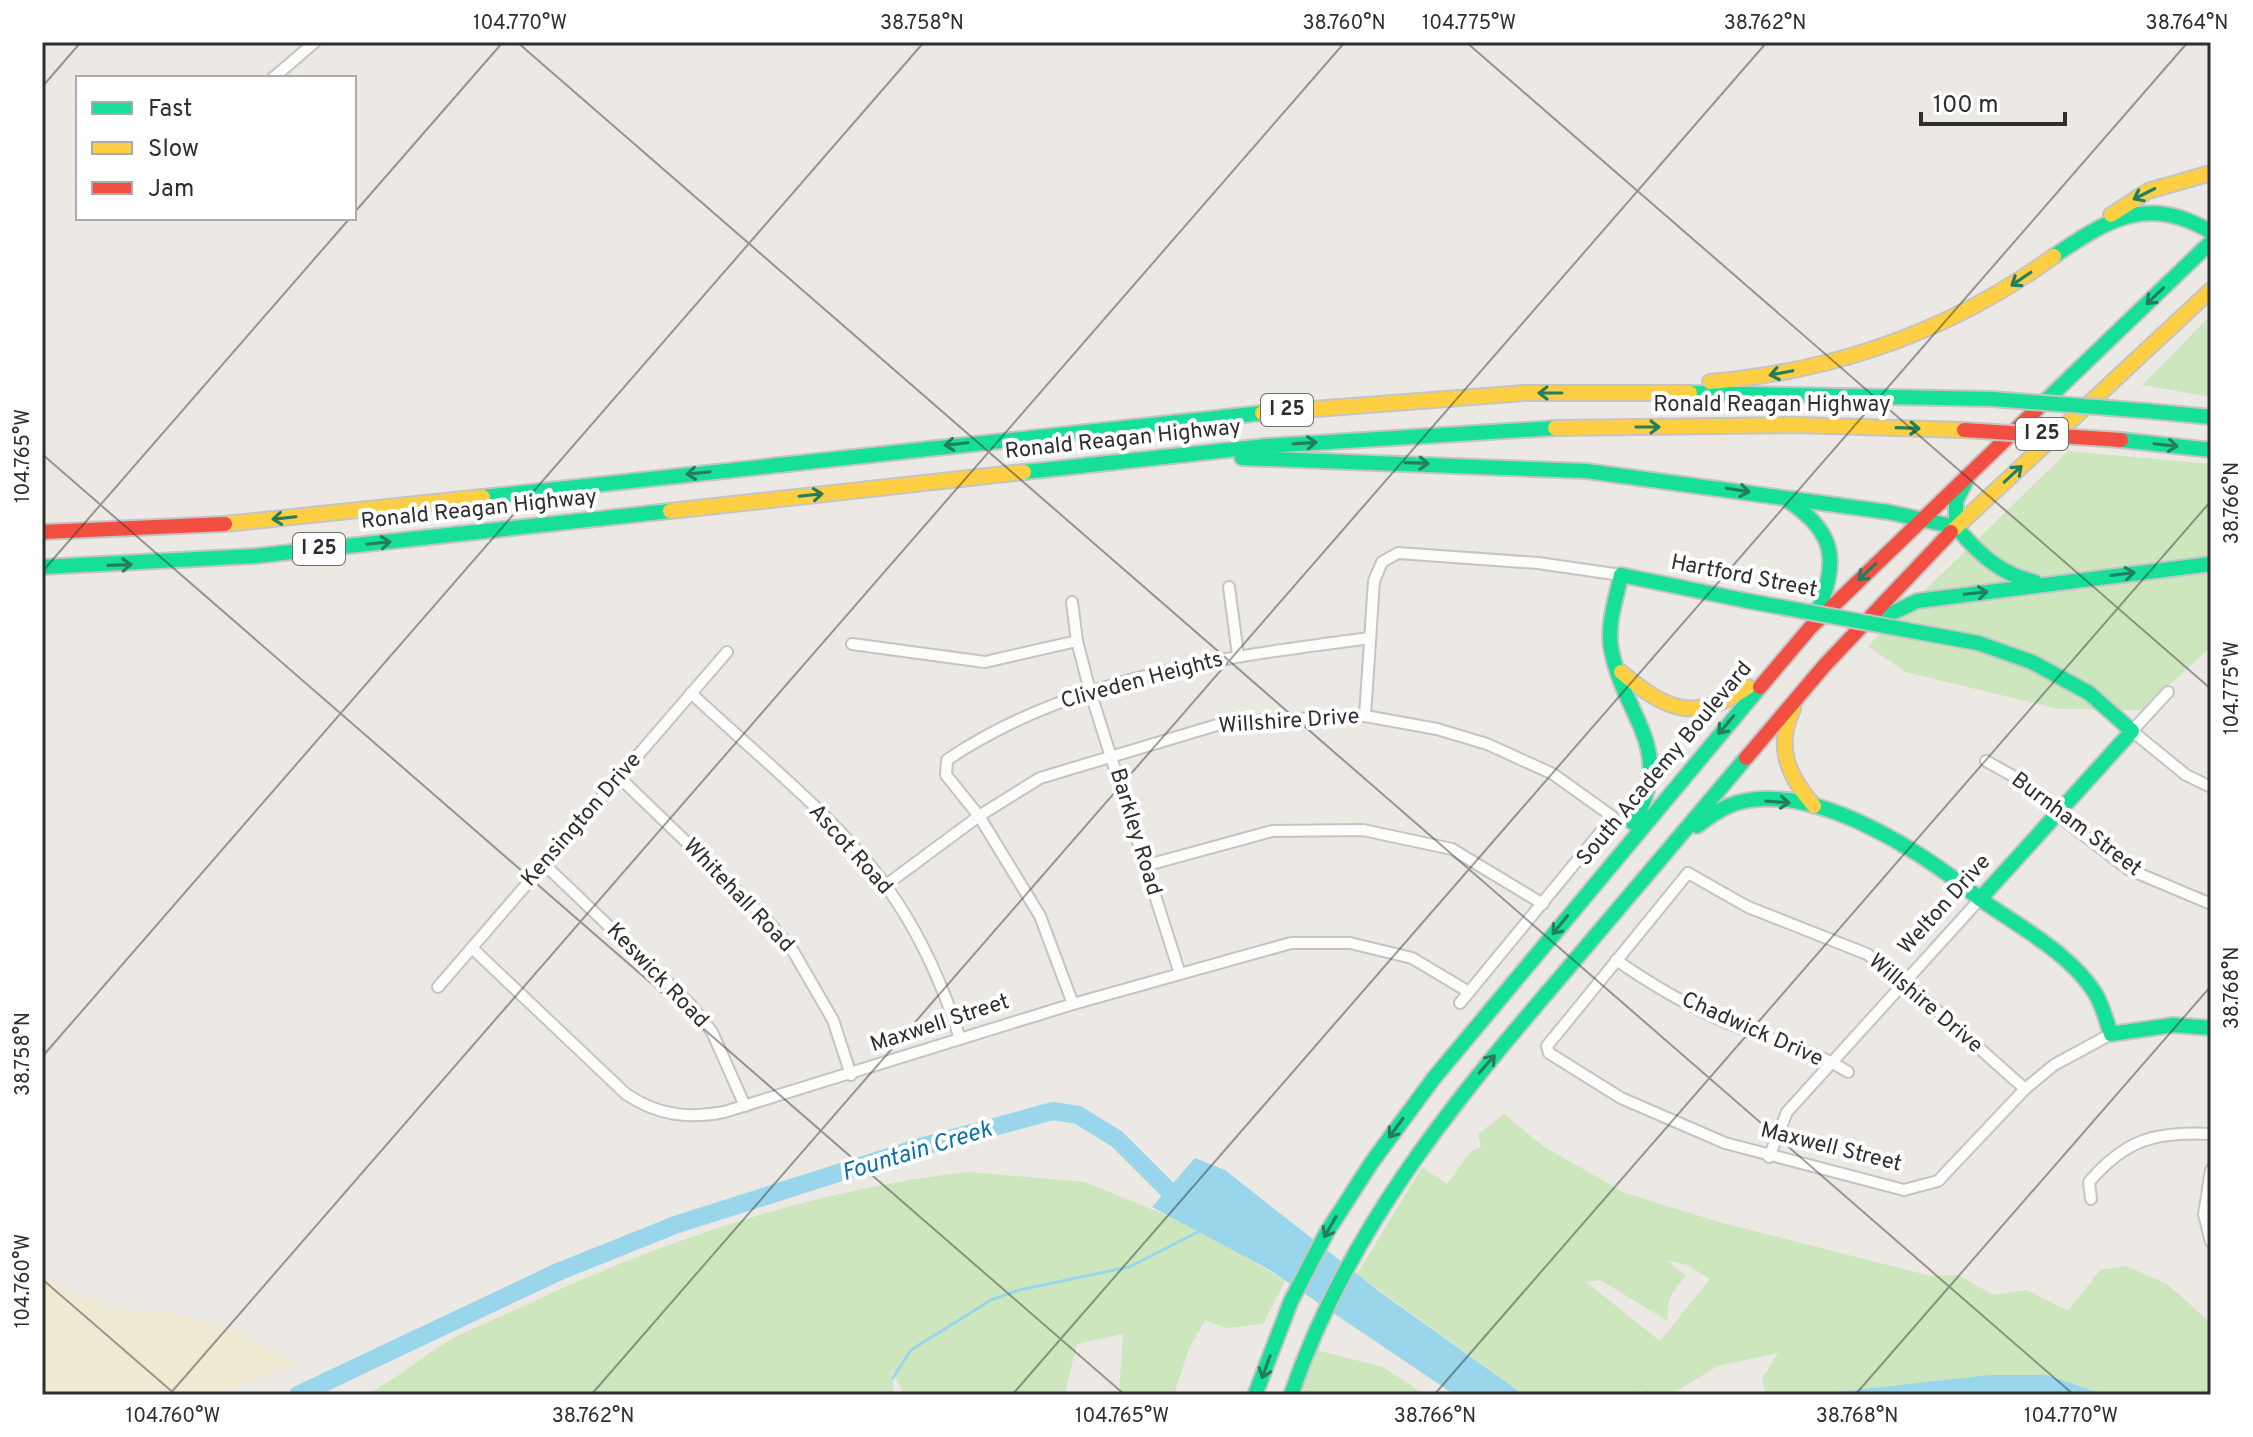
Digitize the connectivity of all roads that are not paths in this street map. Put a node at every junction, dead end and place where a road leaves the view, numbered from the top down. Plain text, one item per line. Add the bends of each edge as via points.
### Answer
1 (315, 42) edge
2 (275, 76) edge
3 (2211, 173) edge
4 (2211, 232) edge
5 (2086, 236) junction
6 (2211, 242) edge
7 (2211, 290) edge
8 (1595, 393) junction
9 (2211, 417) edge
10 (2211, 450) edge
11 (1200, 455) junction
12 (1969, 475) junction
13 (1781, 497) junction
14 (1923, 518) junction
15 (1956, 527) junction
16 (42, 532) edge
17 (2211, 564) edge
18 (42, 567) edge
19 (1621, 575) junction
20 (2045, 584) junction
21 (1229, 587) dead end
22 (1072, 602) dead end
23 (1810, 628) junction
24 (1852, 637) junction
25 (1370, 638) junction
26 (1077, 641) junction
27 (852, 644) dead end
28 (727, 652) dead end
29 (1238, 655) junction
30 (1776, 665) junction
31 (1825, 665) junction
32 (1618, 668) junction
33 (1090, 691) junction
34 (2168, 692) dead end
35 (691, 693) junction
36 (1365, 716) junction
37 (2132, 731) junction
38 (1112, 756) junction
39 (1986, 761) dead end
40 (619, 777) junction
41 (2211, 787) edge
42 (1814, 806) junction
43 (2056, 814) junction
44 (979, 816) junction
45 (1663, 858) junction
46 (544, 864) junction
47 (1144, 866) junction
48 (1602, 874) junction
49 (886, 885) junction
50 (1980, 899) junction
51 (1543, 904) junction
52 (2211, 904) edge
53 (472, 948) junction
54 (1616, 960) junction
55 (1180, 974) junction
56 (1905, 982) junction
57 (438, 987) dead end
58 (1469, 992) junction
59 (1460, 1003) dead end
60 (1073, 1004) junction
61 (2211, 1028) edge
62 (2111, 1034) junction
63 (960, 1039) junction
64 (1831, 1064) junction
65 (1848, 1072) dead end
66 (851, 1075) junction
67 (2025, 1089) junction
68 (745, 1106) junction
69 (2211, 1134) edge
70 (1769, 1157) junction
71 (2211, 1170) edge
72 (2091, 1199) dead end
73 (2211, 1242) edge
74 (1255, 1395) edge
75 (1291, 1395) edge

1 - 2 street
3 -> 5 main road via 2148,191
4 - 5 main road via 2178,214 2150,210 2117,219
5 -> 8 main road via 1965,312 1874,350 1749,379
6 -> 12 main road, South Academy Boulevard
15 -> 7 main road
8 - 9 main road, Ronald Reagan Highway / I 25, bridge via 1992,399
8 -> 16 main road, Ronald Reagan Highway / I 25 via 1296,409 257,521
11 -> 10 main road, Ronald Reagan Highway / I 25, bridge via 1536,428 1794,425 1964,430
11 -> 13 main road via 1586,471
18 -> 11 main road, Ronald Reagan Highway / I 25 via 255,556
12 - 14 main road, South Academy Boulevard
12 - 15 main road via 1956,501
13 - 14 main road
13 - 23 main road via 1807,512 1831,546 1829,586
14 - 15 main road
14 -> 23 main road, South Academy Boulevard
15 - 20 main road via 1993,568 2015,579
15 - 24 main road
20 -> 17 main road
19 - 25 street, Hartford Street via 1398,553 1382,562 1374,581
19 - 32 main road via 1610,624
19 - 37 main road, Hartford Street, bridge via 1978,643 2032,662 2089,693
24 -> 20 main road via 1899,606 1917,601
21 - 29 street
22 - 26 street, Barkley Road
23 - 30 main road, South Academy Boulevard
24 - 31 main road
25 - 29 street, Cliveden Heights
25 - 36 street, Hartford Street
26 - 27 street via 985,662
26 - 33 street, Barkley Road
28 - 35 street, Kensington Drive
29 - 33 street, Cliveden Heights
30 - 32 main road via 1721,706 1692,711 1661,704
30 -> 48 main road, South Academy Boulevard
31 - 42 main road via 1789,716 1782,743 1791,781
31 - 45 main road
32 - 48 main road via 1647,741 1653,780
33 - 38 street, Barkley Road
33 - 44 street, Cliveden Heights via 991,730 947,760 946,775
34 - 37 street, Welton Drive
35 - 40 street, Kensington Drive
35 - 49 street, Ascot Road via 845,838
36 - 38 street, Willshire Drive via 1227,722
36 - 51 street, Willshire Drive via 1487,744 1553,774 1613,817
37 - 41 street, Hartford Street via 2186,775
37 - 43 main road, Welton Drive
38 - 44 street, Willshire Drive via 1040,778
38 - 47 street, Barkley Road
39 - 43 street, Burnham Street via 2027,784
40 - 46 street, Kensington Drive
40 - 66 street, Whitehall Road via 793,951 833,1020
45 -> 42 main road via 1719,810 1746,801
42 - 50 main road via 1916,850
43 - 50 main road, Welton Drive
43 - 52 street, Burnham Street via 2128,869
44 - 49 street, Willshire Drive
44 - 60 street via 1040,916
75 -> 45 main road via 1341,1275 1404,1170 1457,1098
46 - 53 street, Kensington Drive
46 - 68 street, Keswick Road via 690,1004 718,1043
47 - 51 street via 1272,831 1363,830 1452,849
47 - 55 street, Barkley Road
48 -> 74 main road, South Academy Boulevard via 1372,1162 1327,1232
49 - 63 street, Ascot Road via 916,932
50 - 56 street, Welton Drive
50 - 62 main road via 2071,968 2095,993
51 - 58 street
53 - 57 street, Kensington Drive
53 - 68 street, Maxwell Street via 639,1103 677,1116 706,1116
54 - 56 street, Willshire Drive via 1688,873 1748,907 1867,954
54 - 64 street, Chadwick Drive via 1739,1028
54 - 70 street, Maxwell Street via 1547,1046 1549,1053 1621,1098
55 - 58 street, Maxwell Street via 1291,943 1350,943 1412,958
55 - 60 street, Maxwell Street
56 - 64 street, Welton Drive
56 - 67 street, Willshire Drive
58 - 59 street
60 - 63 street, Maxwell Street
61 - 62 main road, Maxwell Street via 2153,1025
62 - 67 street, Maxwell Street via 2054,1065
63 - 66 street, Maxwell Street
64 - 65 street, Chadwick Drive
64 - 70 street, Welton Drive via 1787,1112
66 - 68 street, Maxwell Street
67 - 70 street, Maxwell Street via 1938,1181 1924,1186 1904,1190
69 - 72 street via 2173,1132 2133,1143 2109,1158 2089,1182
71 - 73 street via 2204,1214

